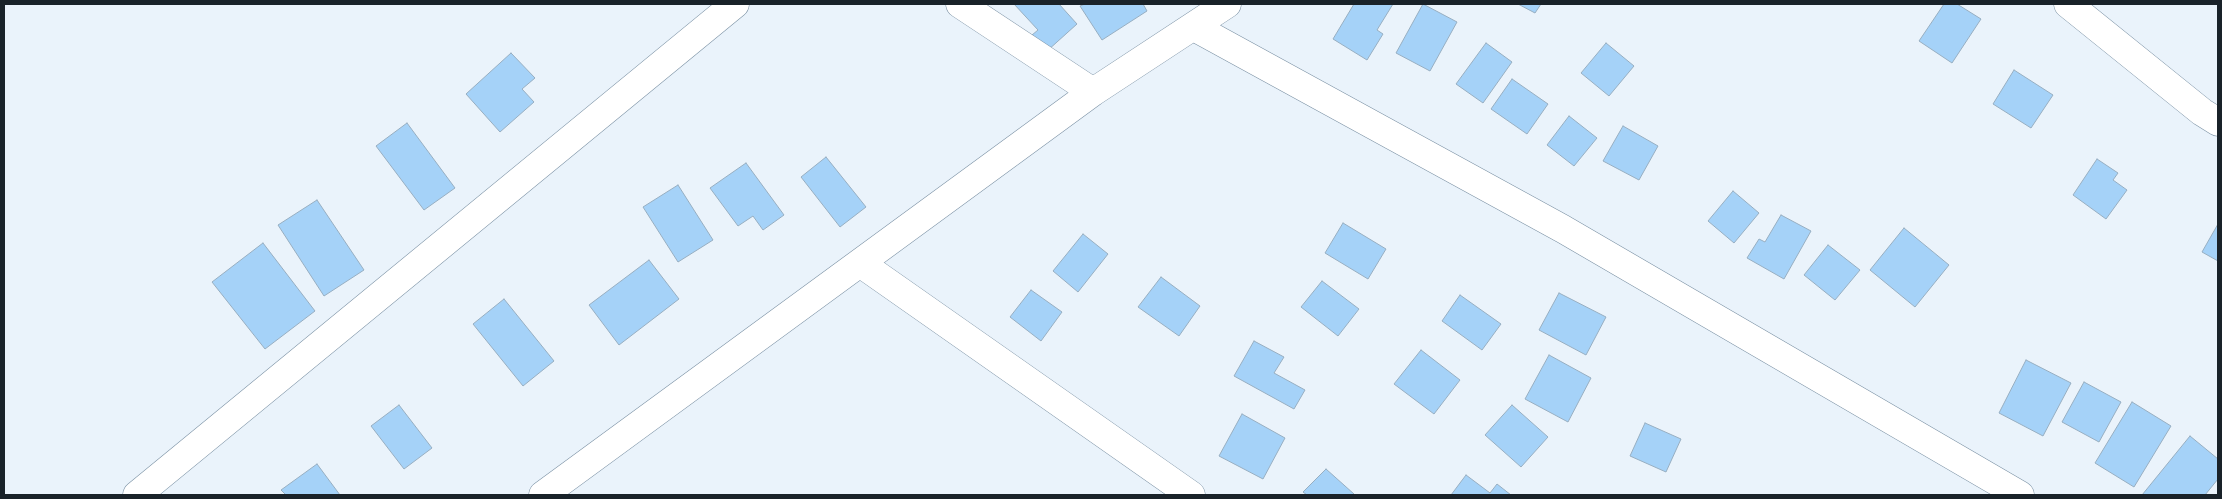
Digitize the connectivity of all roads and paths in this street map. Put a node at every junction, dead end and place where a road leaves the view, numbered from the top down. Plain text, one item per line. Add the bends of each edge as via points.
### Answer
1 (735, 4) edge
2 (960, 4) edge
3 (1227, 4) edge
4 (2068, 4) edge
5 (1194, 27) junction
6 (1093, 92) junction
7 (2218, 122) edge
8 (860, 263) junction
9 (137, 495) edge
10 (543, 495) edge
11 (1191, 495) edge
12 (2020, 495) edge

1 - 9 street
2 - 6 street
3 - 5 street
4 - 7 street
5 - 6 street
5 - 12 street via 1563,228
6 - 8 street
8 - 10 street
8 - 11 street

